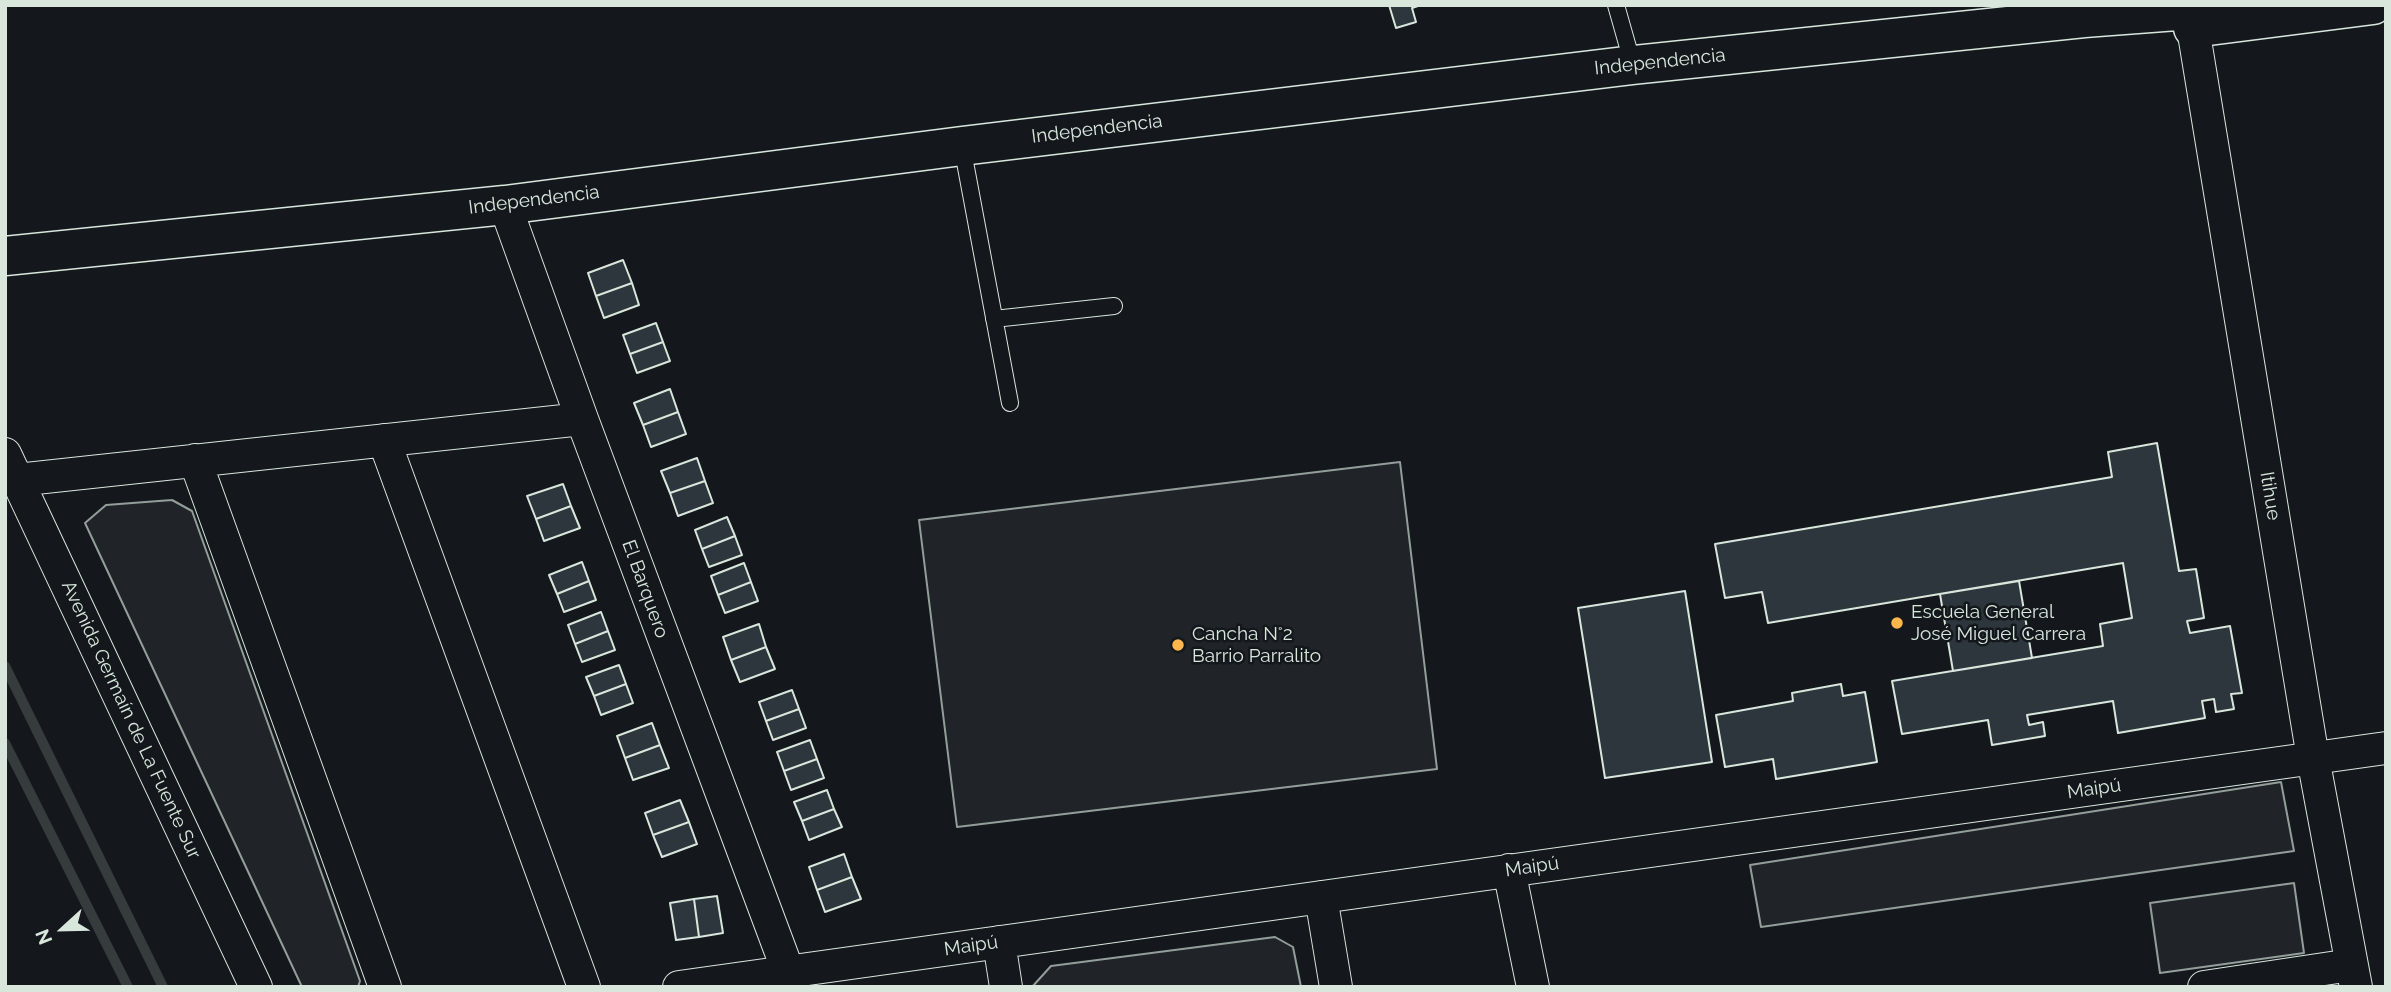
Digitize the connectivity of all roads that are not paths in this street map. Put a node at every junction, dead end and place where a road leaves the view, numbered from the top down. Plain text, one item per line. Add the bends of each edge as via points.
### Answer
1 (1616, 5) edge
2 (2373, 5) edge
3 (2190, 14) edge
4 (1633, 65) junction
5 (962, 146) junction
6 (505, 205) junction
7 (5, 256) edge
8 (1114, 306) dead end
9 (994, 319) junction
10 (1010, 403) dead end
11 (582, 419) junction
12 (384, 440) junction
13 (195, 460) junction
14 (11, 467) edge
15 (2386, 748) edge
16 (2313, 758) junction
17 (1509, 870) junction
18 (1321, 897) junction
19 (999, 942) junction
20 (2353, 976) edge
21 (790, 979) edge
22 (256, 987) edge
23 (385, 987) edge
24 (584, 987) edge
25 (679, 987) edge
26 (1006, 987) edge
27 (1336, 987) edge
28 (1533, 987) edge
29 (2204, 987) edge

1 - 4 lane
2 - 3 street, Independencia
3 - 4 street, Independencia via 2084,18
3 - 16 street, Itihue
4 - 5 street, Independencia
5 - 6 street, Independencia
5 - 9 lane
6 - 7 street, Independencia
6 - 11 street, El Barquero
8 - 9 lane
9 - 10 lane
11 - 12 street
11 - 21 street, El Barquero
12 - 13 street
12 - 24 street
13 - 14 street
13 - 23 street
14 - 22 street, Avenida Germaín de La Fuente Sur
15 - 16 street, Maipú
16 - 17 street, Maipú
16 - 20 street, Itihue
17 - 18 street, Maipú
17 - 28 street
18 - 19 street, Maipú
18 - 27 street
19 - 21 street, Maipú
19 - 26 street
20 - 29 street
21 - 25 street, Maipú

